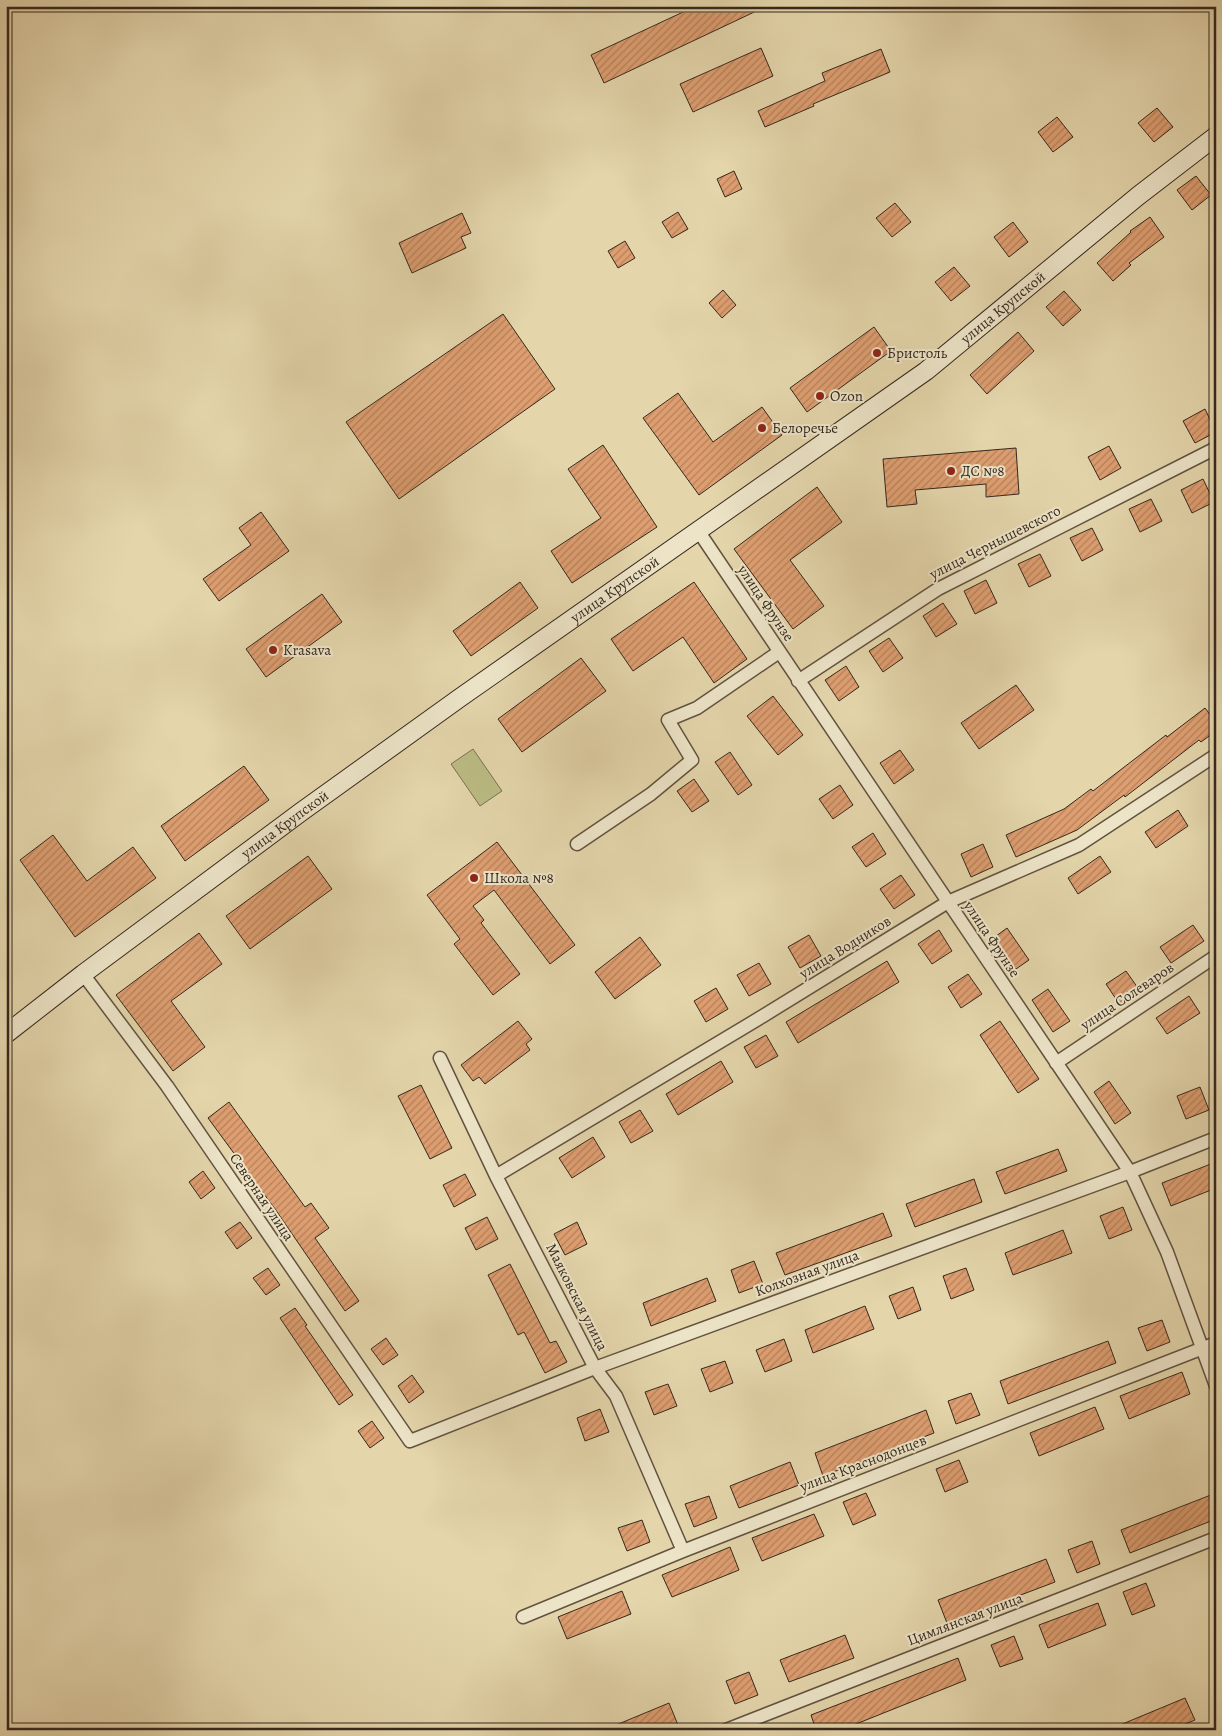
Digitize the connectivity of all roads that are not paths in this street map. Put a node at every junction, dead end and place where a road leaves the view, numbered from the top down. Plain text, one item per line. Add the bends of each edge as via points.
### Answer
1 (1216, 136) edge
2 (1216, 448) edge
3 (699, 532) junction
4 (779, 652) junction
5 (798, 681) junction
6 (1216, 755) edge
7 (577, 844) dead end
8 (948, 902) junction
9 (1216, 956) edge
10 (83, 974) junction
11 (6, 1034) edge
12 (440, 1058) dead end
13 (1056, 1063) junction
14 (1216, 1138) edge
15 (1130, 1172) junction
16 (496, 1176) junction
17 (1216, 1343) edge
18 (1202, 1348) junction
19 (595, 1368) junction
20 (1216, 1386) edge
21 (410, 1442) joint
22 (1216, 1538) edge
23 (683, 1551) junction
24 (524, 1617) dead end
25 (726, 1730) edge

1 - 3 street, улица Крупской via 926,371
2 - 5 street, улица Чернышевского via 938,589
3 - 4 street, улица Фрунзе
3 - 10 street, улица Крупской via 355,773
4 - 5 street, улица Фрунзе
4 - 7 street via 697,708 668,720 692,760 652,794
5 - 8 street, улица Фрунзе
6 - 8 street, улица Водников via 1078,845
8 - 13 street, улица Фрунзе
8 - 16 street, улица Водников
9 - 13 street, улица Солеваров
10 - 11 street, улица Крупской
10 - 21 street, Северная улица via 167,1086
12 - 16 street, Маяковская улица
13 - 15 street, улица Фрунзе
14 - 15 street, Колхозная улица
15 - 18 street, улица Фрунзе via 1167,1252
15 - 19 street, Колхозная улица
16 - 19 street, Маяковская улица
17 - 18 street, улица Краснодонцев
18 - 20 street, улица Фрунзе
18 - 23 street, улица Краснодонцев
19 - 21 street, Колхозная улица
19 - 23 street, Маяковская улица via 616,1396
22 - 25 street, Цимлянская улица
23 - 24 street, улица Краснодонцев

